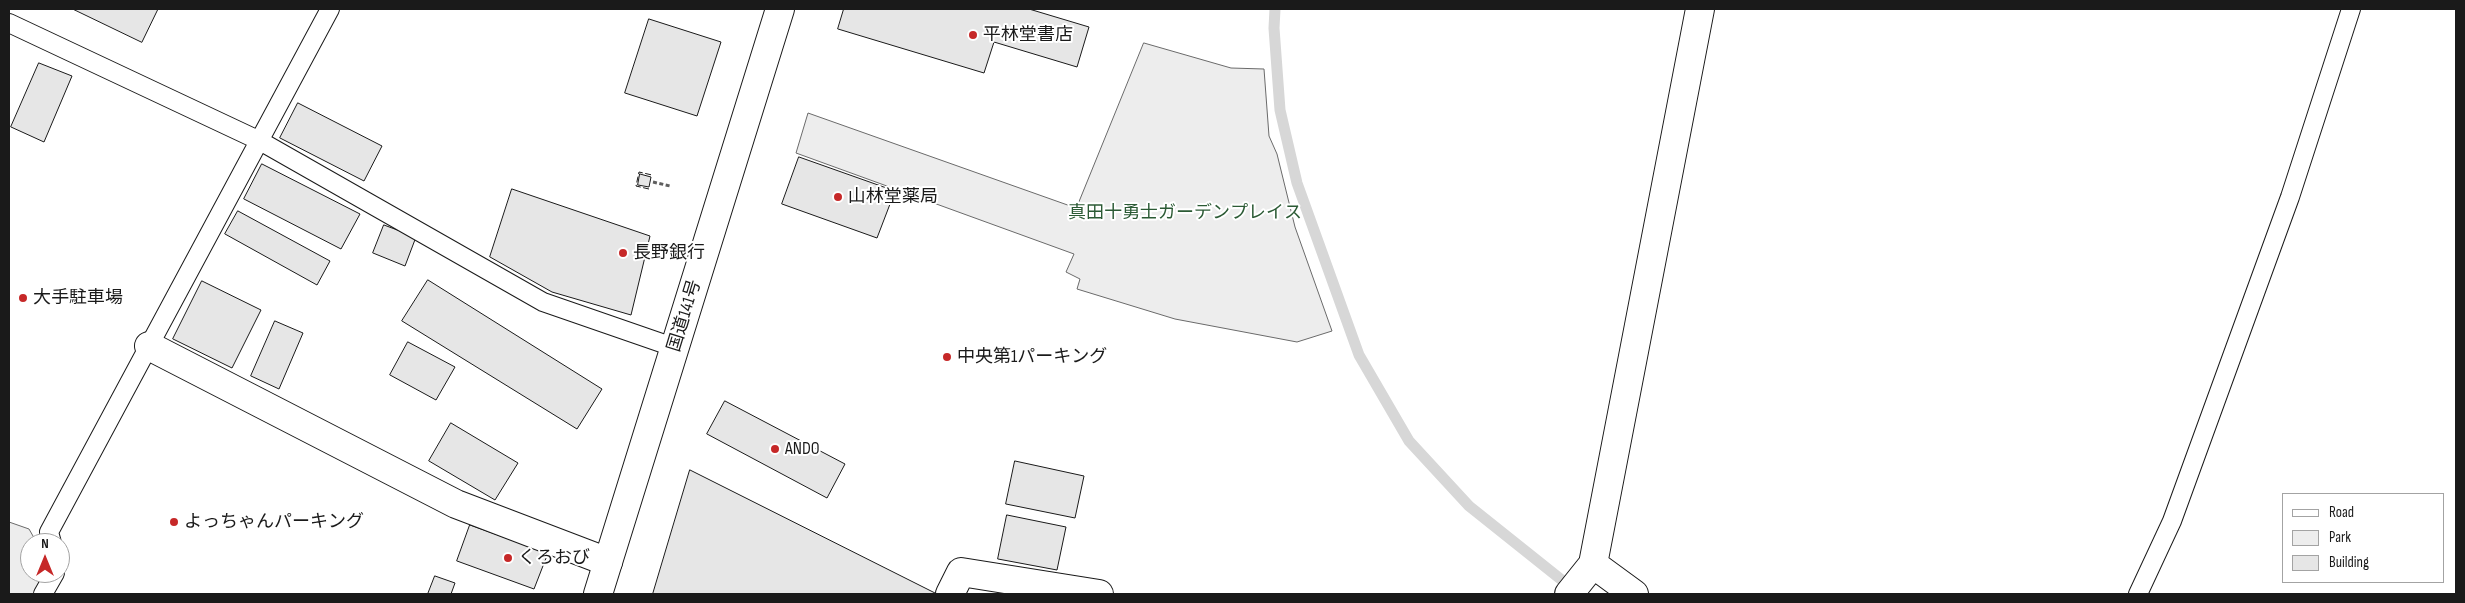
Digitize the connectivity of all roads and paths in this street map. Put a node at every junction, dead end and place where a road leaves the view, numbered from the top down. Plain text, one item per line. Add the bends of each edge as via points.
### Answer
1 (330, 9) edge
2 (780, 9) edge
3 (1700, 9) edge
4 (2351, 9) edge
5 (9, 23) edge
6 (260, 141) junction
7 (653, 182) dead end
8 (670, 186) dead end
9 (149, 346) junction
10 (676, 348) junction
11 (52, 533) edge
12 (608, 562) junction
13 (1592, 566) junction
14 (598, 594) edge
15 (950, 594) edge
16 (1099, 594) edge
17 (1569, 594) edge
18 (1634, 594) edge
19 (2138, 594) edge

1 - 6 lane
2 - 10 main road, 国道141号
3 - 13 main road
4 - 19 lane via 2290,196 2172,521
5 - 6 lane
6 - 9 lane
6 - 10 lane via 543,302
7 - 8 path
9 - 11 lane
9 - 12 main road via 456,504
10 - 12 main road, 国道141号
12 - 14 main road, 国道141号
13 - 17 main road
13 - 18 main road
15 - 16 main road via 961,572

